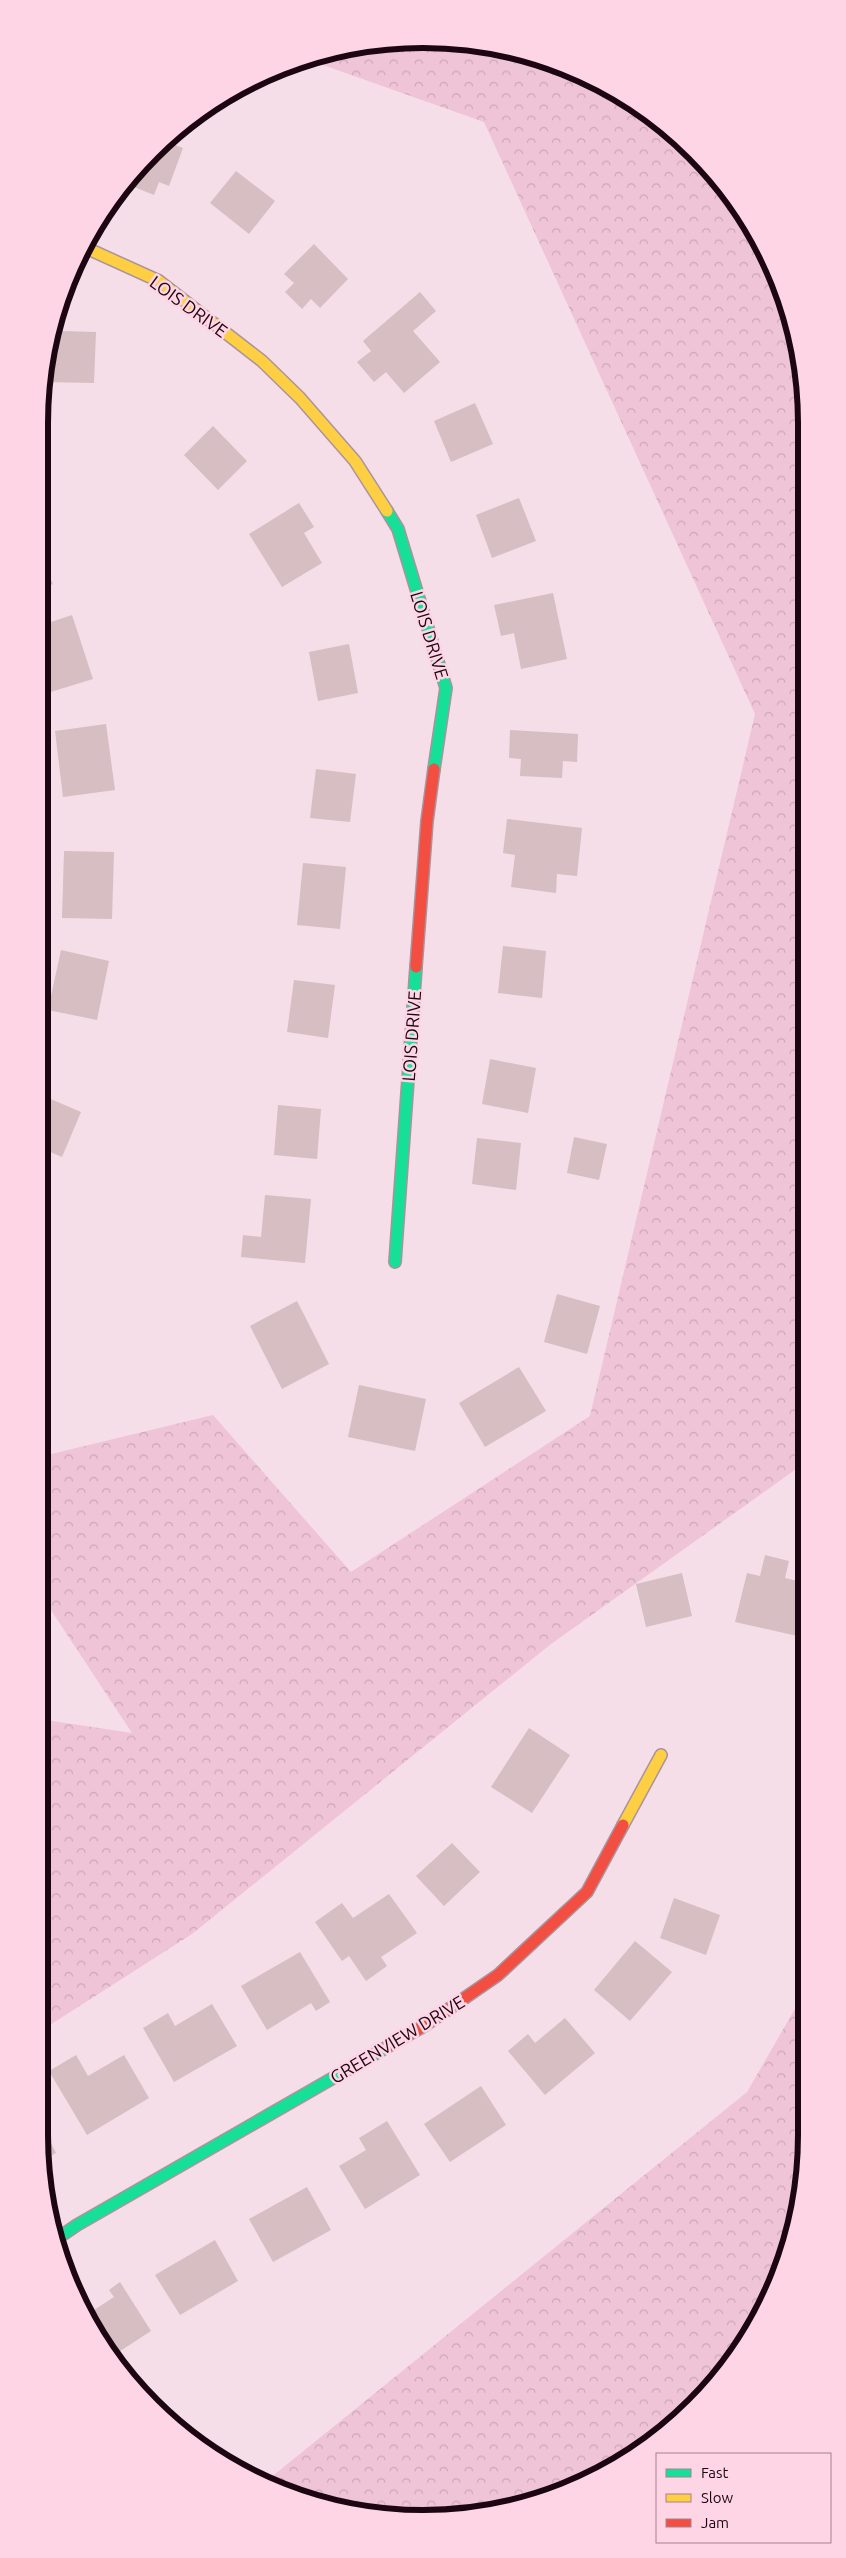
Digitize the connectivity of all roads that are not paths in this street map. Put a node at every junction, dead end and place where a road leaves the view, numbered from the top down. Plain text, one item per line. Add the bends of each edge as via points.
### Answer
1 (90, 249) edge
2 (395, 1262) dead end
3 (661, 1755) dead end
4 (61, 2236) edge

1 - 2 street, LOIS DRIVE via 159,281 262,361 300,398 355,461 398,529 446,688 427,821
3 - 4 street, GREENVIEW DRIVE via 587,1892 498,1975 424,2026

